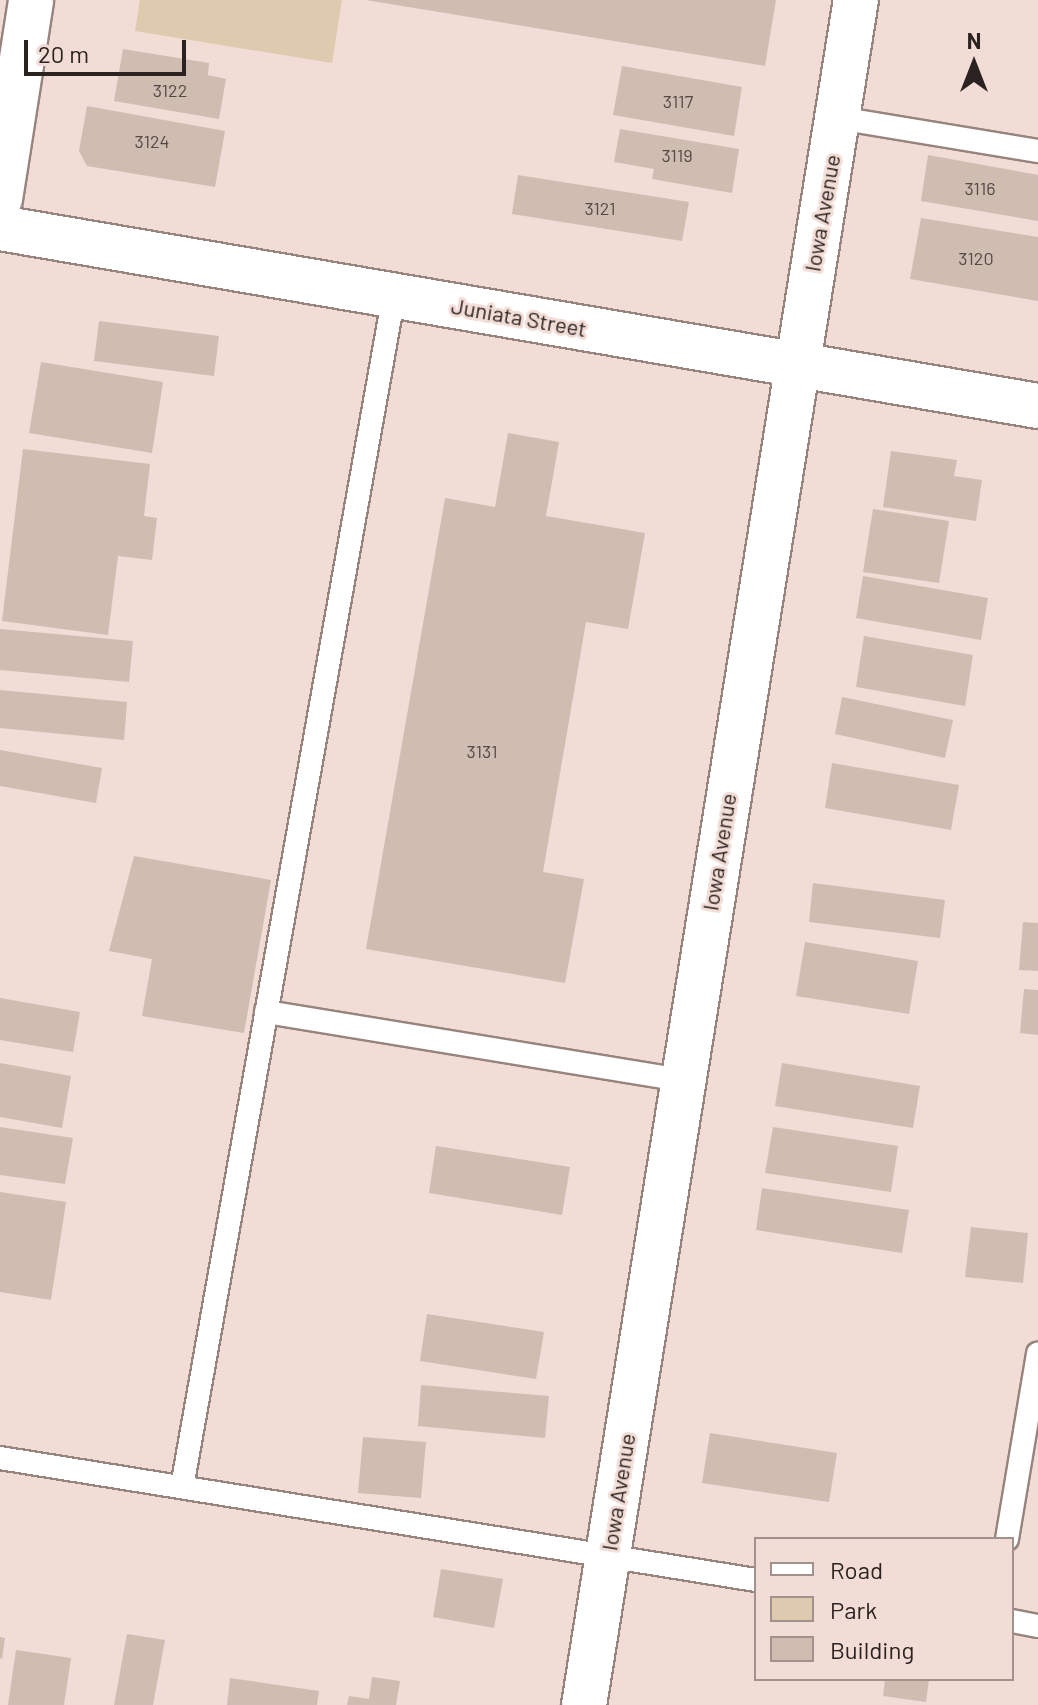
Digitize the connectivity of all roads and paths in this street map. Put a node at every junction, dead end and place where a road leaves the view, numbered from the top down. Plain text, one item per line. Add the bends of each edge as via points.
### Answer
1 (31, 0) edge
2 (856, 0) edge
3 (838, 118) junction
4 (1038, 151) edge
5 (0, 199) edge
6 (0, 228) edge
7 (394, 295) junction
8 (796, 365) junction
9 (1038, 406) edge
10 (266, 1012) junction
11 (683, 1080) junction
12 (1038, 1354) edge
13 (0, 1458) edge
14 (182, 1487) junction
15 (1007, 1537) edge
16 (608, 1555) junction
17 (754, 1580) edge
18 (1014, 1621) edge
19 (1038, 1626) edge
20 (584, 1705) edge

1 - 5 street
2 - 3 street, Iowa Avenue
3 - 4 lane
3 - 8 street, Iowa Avenue
6 - 7 street, Juniata Street
7 - 8 street, Juniata Street
7 - 10 lane
8 - 9 street, Juniata Street
8 - 11 street, Iowa Avenue
10 - 11 lane
10 - 14 lane
11 - 16 street, Iowa Avenue
12 - 15 lane
13 - 14 lane
14 - 16 lane
16 - 17 lane
16 - 20 street, Iowa Avenue
18 - 19 lane

